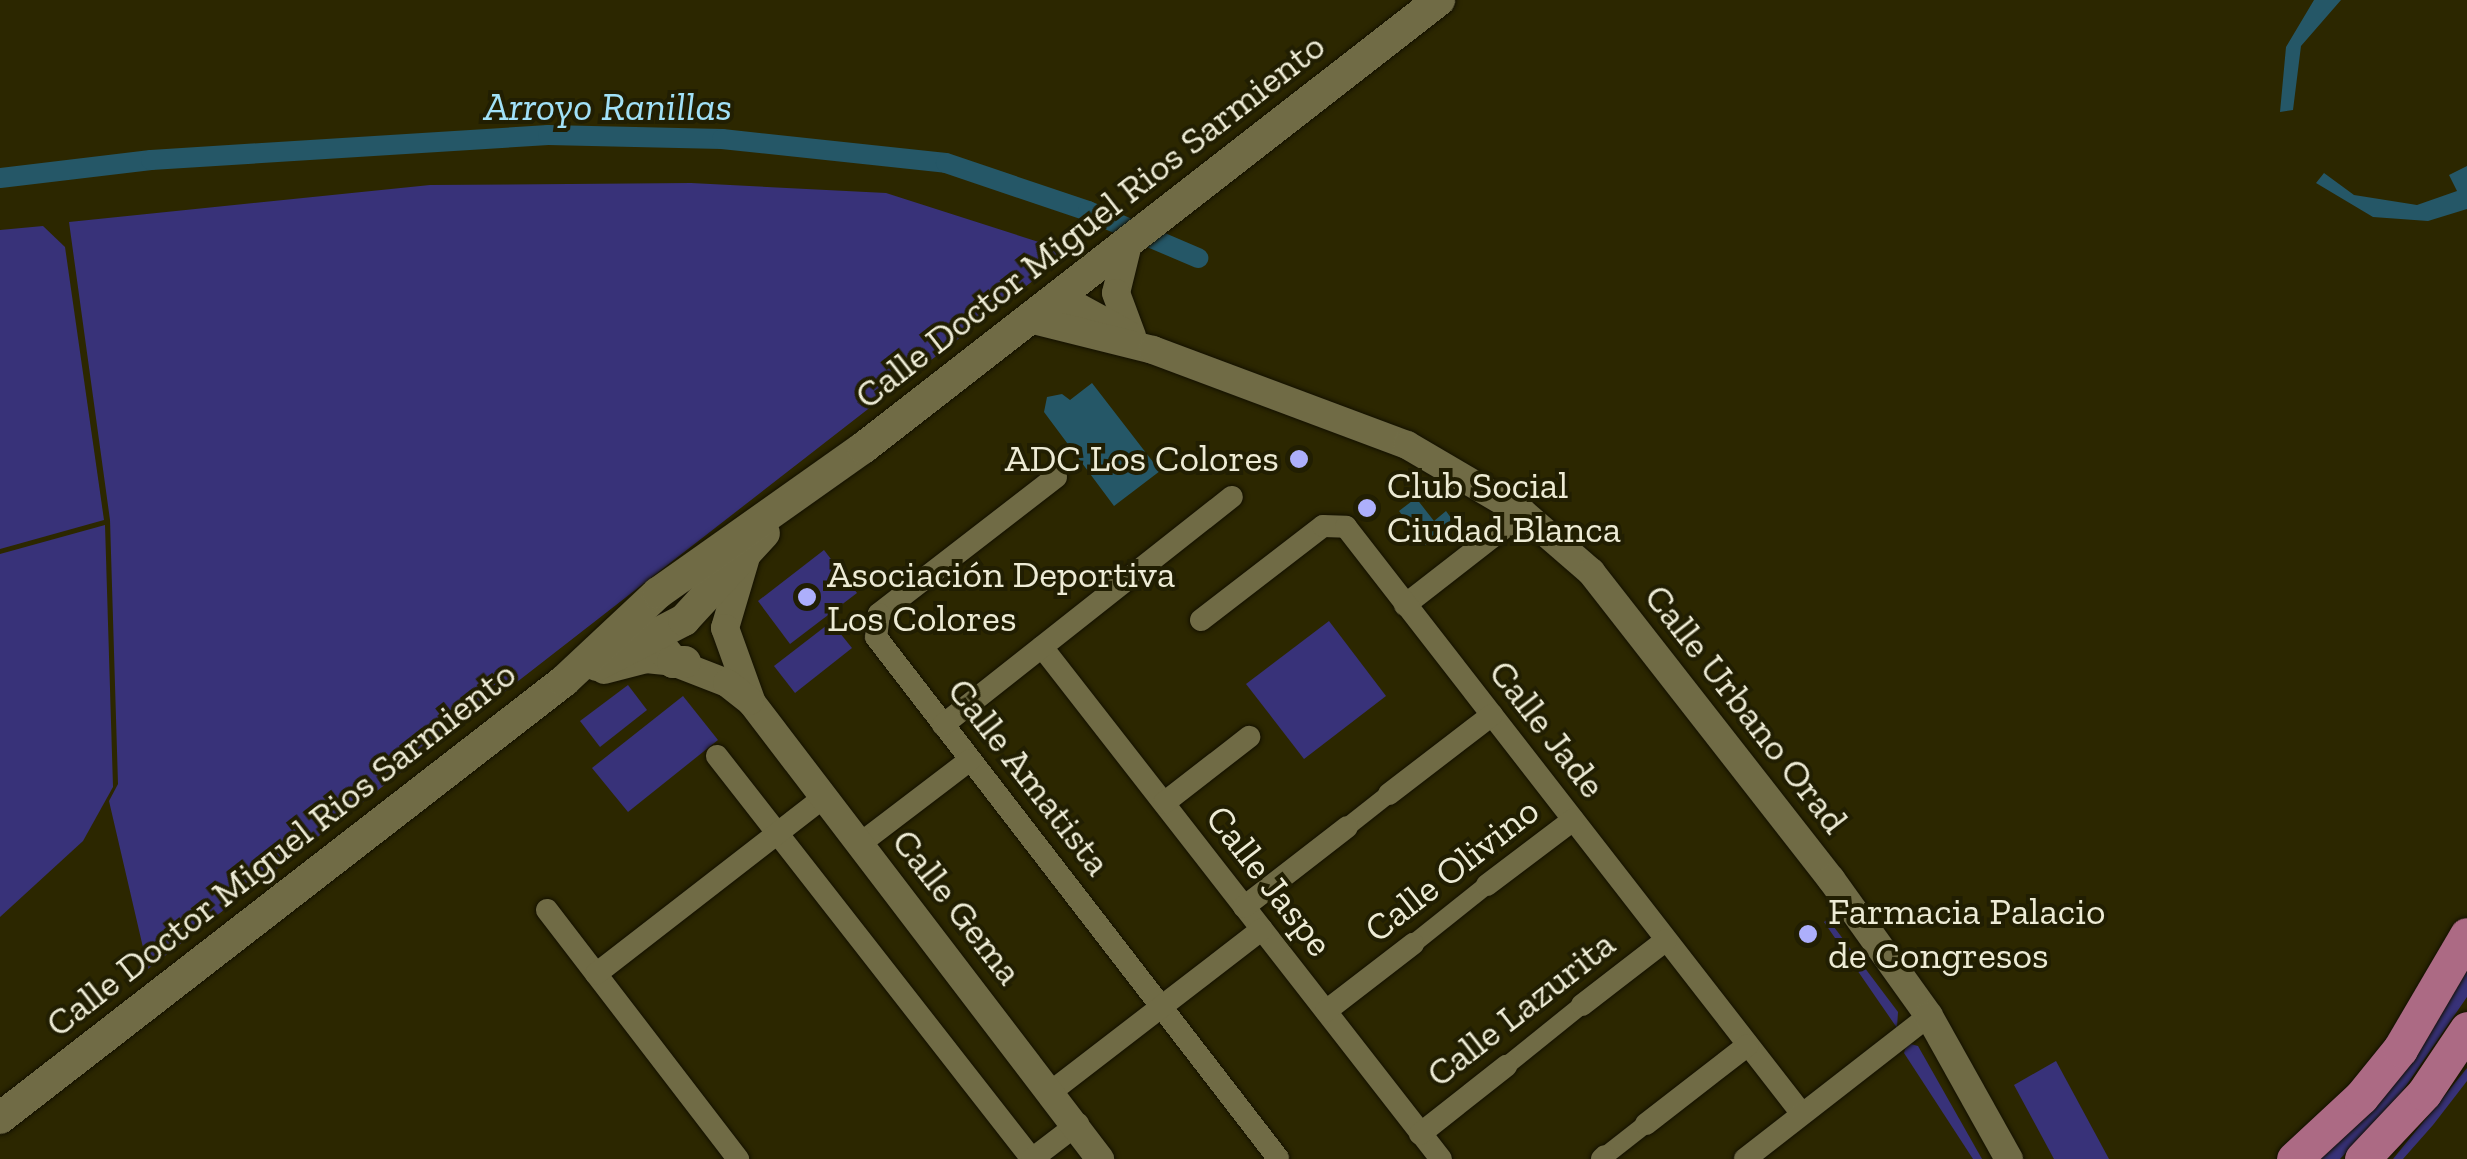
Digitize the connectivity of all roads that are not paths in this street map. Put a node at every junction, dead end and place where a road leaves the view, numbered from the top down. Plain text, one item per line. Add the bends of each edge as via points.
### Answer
1 (1439, 0) edge
2 (1128, 244) junction
3 (1058, 296) junction
4 (1029, 319) junction
5 (1077, 334) junction
6 (1143, 343) junction
7 (1056, 477) dead end
8 (1232, 497) dead end
9 (789, 503) junction
10 (1523, 513) junction
11 (749, 551) junction
12 (658, 594) junction
13 (712, 595) junction
14 (1406, 605) junction
15 (1200, 620) dead end
16 (726, 628) junction
17 (1042, 647) junction
18 (670, 653) junction
19 (564, 681) junction
20 (752, 703) junction
21 (1492, 715) junction
22 (944, 724) junction
23 (1249, 737) dead end
24 (717, 756) dead end
25 (970, 760) junction
26 (1389, 794) joint
27 (824, 797) junction
28 (1164, 803) junction
29 (1573, 820) junction
30 (1347, 827) joint
31 (778, 833) junction
32 (861, 843) junction
33 (1487, 886) joint
34 (1244, 907) junction
35 (547, 910) dead end
36 (1262, 929) junction
37 (2467, 934) edge
38 (1666, 940) junction
39 (1413, 944) joint
40 (596, 974) junction
41 (1163, 1005) junction
42 (1582, 1005) joint
43 (1326, 1011) junction
44 (1929, 1016) junction
45 (2467, 1028) edge
46 (1748, 1045) junction
47 (1506, 1066) joint
48 (1052, 1090) junction
49 (1802, 1114) junction
50 (0, 1118) edge
51 (1078, 1124) junction
52 (1646, 1124) joint
53 (1420, 1134) junction
54 (1278, 1158) edge
55 (1603, 1158) edge
56 (738, 1159) edge
57 (1032, 1159) edge
58 (1100, 1159) edge
59 (1440, 1159) edge
60 (1745, 1159) edge
61 (2009, 1159) edge
62 (2294, 1159) edge
63 (2362, 1159) edge

1 - 2 main road, Calle Doctor Miguel Rios Sarmiento
2 - 3 main road, Calle Doctor Miguel Rios Sarmiento
2 - 6 street via 1116,294
3 - 4 main road, Calle Doctor Miguel Rios Sarmiento
3 - 5 street
3 - 6 street, Calle Urbano Orad
4 - 5 street, Calle Urbano Orad
4 - 9 main road, Calle Doctor Miguel Rios Sarmiento
5 - 6 street, Calle Urbano Orad
6 - 10 street, Calle Urbano Orad via 1407,445
7 - 22 street, Calle Amatista via 879,614 873,627
8 - 17 street
9 - 11 main road, Calle Doctor Miguel Rios Sarmiento
9 - 12 main road, Calle Doctor Miguel Rios Sarmiento
10 - 14 street
10 - 44 street, Calle Urbano Orad via 1591,572 1642,633
11 - 13 main road, Calle Doctor Miguel Rios Sarmiento
11 - 16 street
12 - 13 street via 693,586
12 - 18 street
12 - 19 main road, Calle Doctor Miguel Rios Sarmiento
13 - 16 street
13 - 18 main road, Calle Doctor Miguel Rios Sarmiento
14 - 15 street, Calle Jade via 1346,528 1335,523
14 - 21 street, Calle Jade
16 - 18 street, Calle Doctor Miguel Rios Sarmiento via 713,654
16 - 20 street, Calle Gema
17 - 22 street
17 - 28 street, Calle Jaspe
18 - 19 main road, Calle Doctor Miguel Rios Sarmiento
18 - 20 street, Calle Gema
19 - 50 main road, Calle Doctor Miguel Rios Sarmiento
20 - 27 street, Calle Gema
21 - 26 street
21 - 29 street, Calle Jade
22 - 25 street, Calle Amatista
23 - 28 street
24 - 31 street
25 - 32 street
25 - 41 street, Calle Amatista
26 - 30 street
27 - 31 street
27 - 32 street, Calle Gema
28 - 34 street, Calle Jaspe
29 - 33 street, Calle Olivino
29 - 38 street, Calle Jade
30 - 34 street
31 - 40 street
31 - 57 street
32 - 48 street, Calle Gema
33 - 39 street, Calle Olivino
34 - 36 street, Calle Jaspe
35 - 40 street
36 - 41 street
36 - 43 street, Calle Jaspe
37 - 62 main road via 2400,1049 2361,1097
38 - 42 street, Calle Lazurita
38 - 46 street, Calle Jade
39 - 43 street, Calle Olivino
40 - 56 street
41 - 48 street
41 - 54 street, Calle Amatista
42 - 47 street, Calle Lazurita
43 - 53 street, Calle Jaspe
44 - 49 street
44 - 61 street, Calle Urbano Orad
45 - 63 main road via 2424,1093
46 - 49 street, Calle Jade
46 - 52 street
47 - 53 street, Calle Lazurita
48 - 51 street, Calle Gema
49 - 60 street
51 - 57 street
51 - 58 street, Calle Gema
52 - 55 street
53 - 59 street, Calle Jaspe

